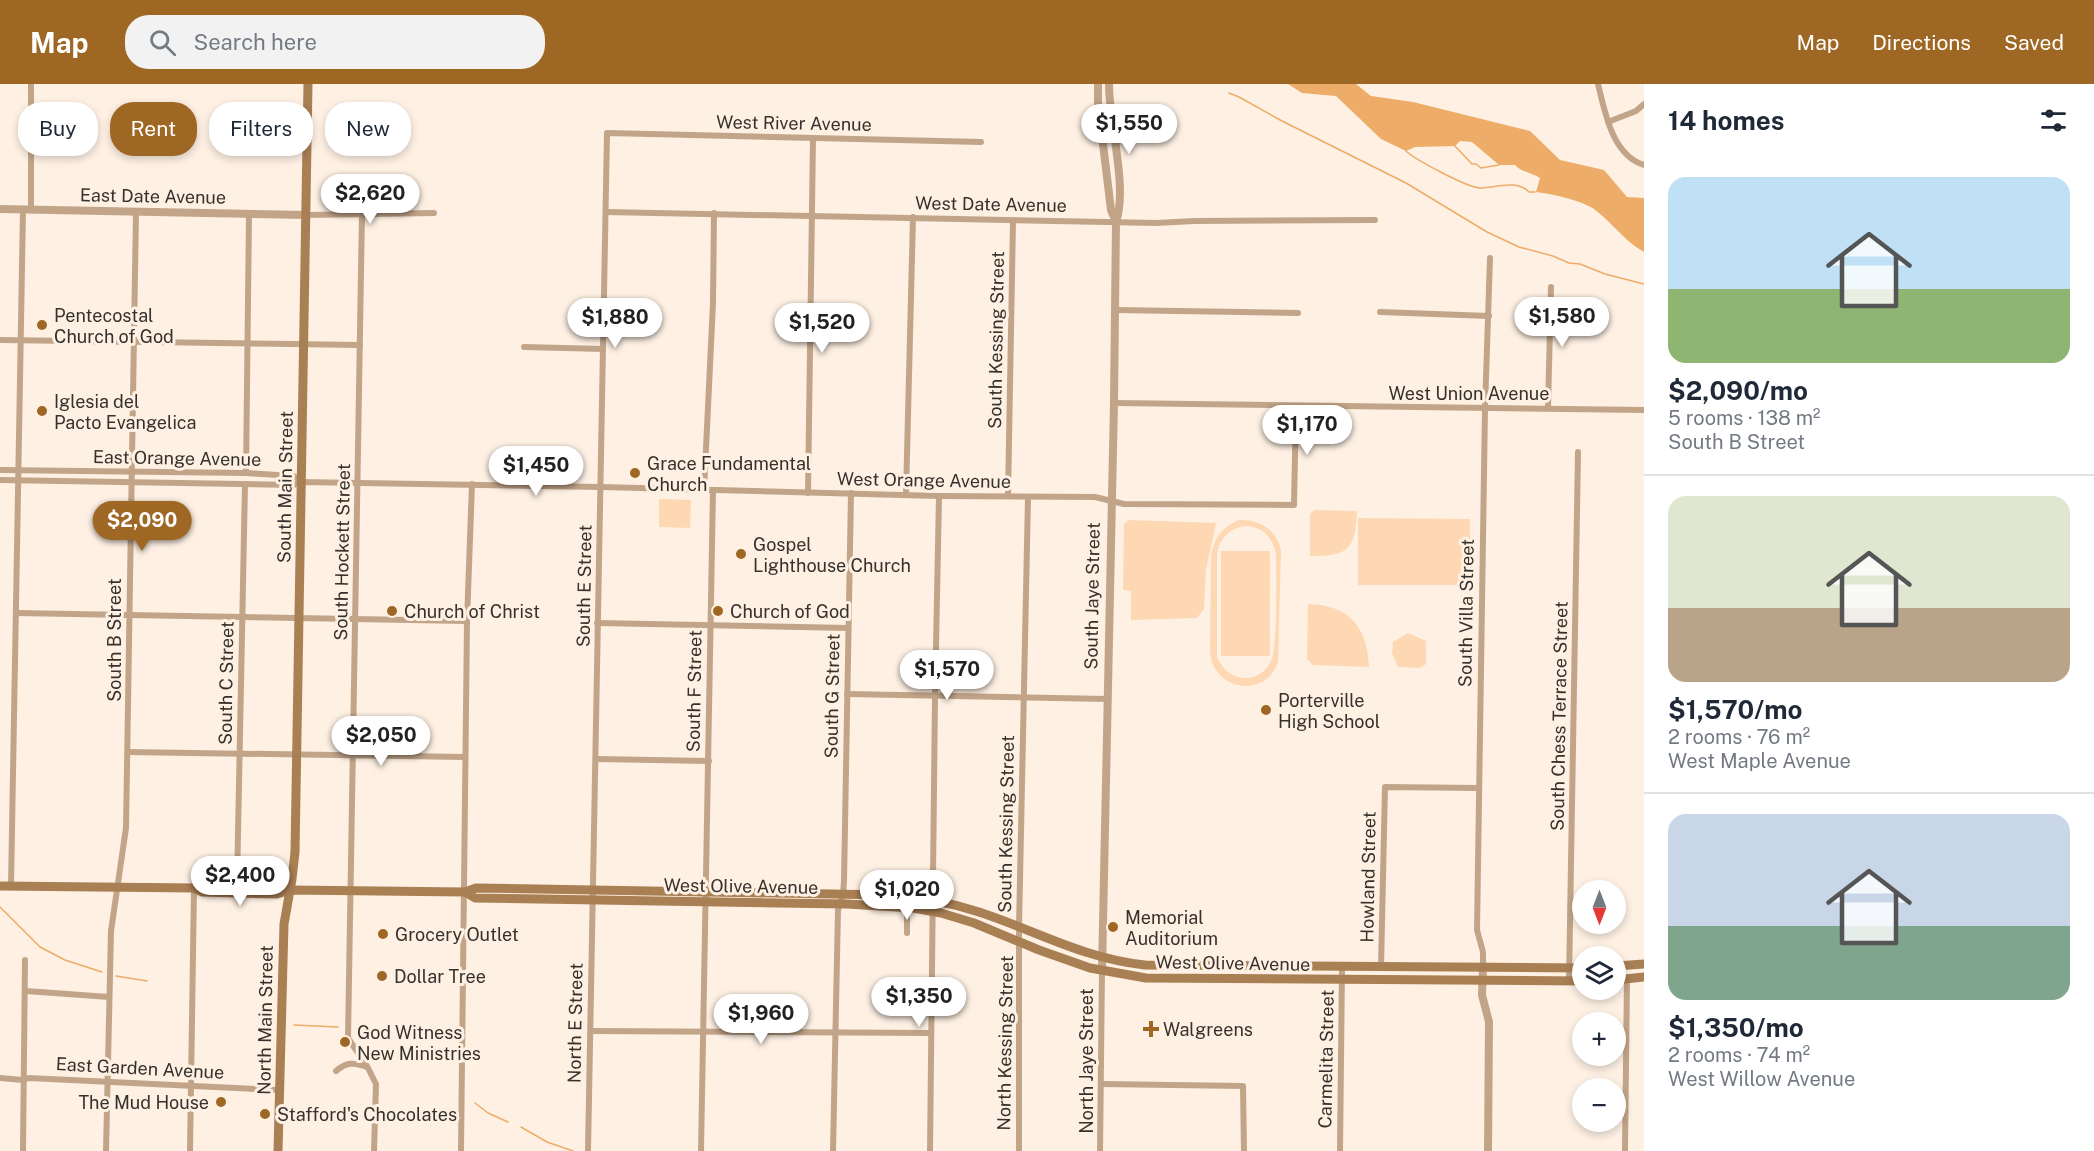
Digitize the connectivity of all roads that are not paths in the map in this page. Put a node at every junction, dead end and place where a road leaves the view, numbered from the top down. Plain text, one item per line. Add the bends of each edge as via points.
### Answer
1 (32, 84) edge
2 (308, 84) edge
3 (1098, 84) edge
4 (1108, 84) edge
5 (1598, 84) edge
6 (1644, 104) edge
7 (1608, 122) junction
8 (607, 133) joint
9 (813, 138) junction
10 (981, 142) dead end
11 (1644, 165) edge
12 (0, 209) edge
13 (27, 210) junction
14 (136, 212) junction
15 (606, 212) junction
16 (362, 213) junction
17 (434, 213) dead end
18 (714, 213) junction
19 (249, 214) junction
20 (306, 215) junction
21 (812, 215) junction
22 (913, 218) junction
23 (1013, 220) junction
24 (1375, 220) dead end
25 (1116, 222) junction
26 (1491, 258) dead end
27 (1551, 287) dead end
28 (1115, 310) junction
29 (1380, 312) dead end
30 (1298, 313) dead end
31 (1489, 316) junction
32 (0, 340) edge
33 (20, 340) junction
34 (133, 342) junction
35 (247, 345) junction
36 (304, 345) junction
37 (360, 345) junction
38 (524, 347) dead end
39 (603, 349) junction
40 (1114, 403) junction
41 (1296, 406) junction
42 (1485, 408) junction
43 (1548, 408) junction
44 (1644, 410) edge
45 (1578, 452) dead end
46 (0, 470) edge
47 (18, 470) junction
48 (130, 471) junction
49 (246, 473) junction
50 (0, 480) edge
51 (18, 480) junction
52 (130, 482) junction
53 (301, 482) junction
54 (358, 483) junction
55 (245, 484) junction
56 (472, 484) junction
57 (601, 486) junction
58 (704, 490) junction
59 (712, 490) junction
60 (808, 493) junction
61 (851, 493) junction
62 (906, 495) junction
63 (939, 496) junction
64 (1008, 496) junction
65 (1028, 497) junction
66 (1111, 501) junction
67 (16, 613) junction
68 (129, 615) junction
69 (243, 616) junction
70 (299, 618) junction
71 (356, 618) junction
72 (467, 621) junction
73 (597, 623) junction
74 (710, 625) junction
75 (848, 628) junction
76 (847, 694) junction
77 (935, 697) junction
78 (1024, 697) junction
79 (1107, 699) junction
80 (128, 752) junction
81 (240, 752) junction
82 (297, 754) junction
83 (354, 754) junction
84 (465, 757) junction
85 (596, 759) junction
86 (709, 761) junction
87 (1478, 788) junction
88 (237, 884) junction
89 (0, 886) edge
90 (11, 886) junction
91 (116, 888) junction
92 (194, 888) junction
93 (290, 890) junction
94 (351, 891) junction
95 (465, 892) junction
96 (706, 892) junction
97 (791, 893) junction
98 (592, 895) junction
99 (842, 899) junction
100 (705, 902) junction
101 (763, 903) junction
102 (933, 906) junction
103 (907, 907) junction
104 (907, 933) dead end
105 (1020, 935) junction
106 (1102, 957) junction
107 (25, 960) dead end
108 (1644, 964) edge
109 (1626, 965) edge
110 (1231, 966) junction
111 (1342, 967) junction
112 (1382, 967) junction
113 (1483, 968) junction
114 (1569, 968) junction
115 (1102, 971) junction
116 (1644, 977) edge
117 (1165, 979) junction
118 (1627, 979) joint
119 (1342, 980) junction
120 (1483, 981) junction
121 (1569, 981) joint
122 (26, 991) junction
123 (109, 997) junction
124 (591, 1031) junction
125 (704, 1032) junction
126 (837, 1033) junction
127 (931, 1033) junction
128 (367, 1067) junction
129 (336, 1071) dead end
130 (0, 1078) edge
131 (23, 1080) junction
132 (107, 1082) junction
133 (1101, 1084) junction
134 (192, 1086) junction
135 (279, 1090) junction
136 (23, 1151) edge
137 (106, 1151) edge
138 (190, 1151) edge
139 (278, 1151) edge
140 (374, 1151) edge
141 (461, 1151) edge
142 (588, 1151) edge
143 (701, 1151) edge
144 (833, 1151) edge
145 (930, 1151) edge
146 (1019, 1151) edge
147 (1100, 1151) edge
148 (1244, 1151) edge
149 (1340, 1151) edge
150 (1488, 1151) edge
151 (1626, 1151) edge

1 - 13 street
2 - 20 main road, South Main Street
3 - 25 street, South Jaye Street via 1111,210
4 - 25 street, South Jaye Street via 1120,209
5 - 7 street
6 - 7 street
7 - 11 street via 1619,147
8 - 9 street, West River Avenue
8 - 15 street, South E Street
9 - 10 street, West River Avenue
9 - 21 street
12 - 13 street, East Date Avenue
13 - 14 street, East Date Avenue
13 - 33 street
14 - 19 street, East Date Avenue
14 - 34 street, South B Street
15 - 18 street, West Date Avenue
15 - 39 street, South E Street
16 - 17 street
16 - 20 street
16 - 37 street, South Hockett Street
18 - 21 street, West Date Avenue
18 - 58 street
19 - 20 street, East Date Avenue
19 - 35 street
20 - 36 main road, South Main Street
21 - 22 street, West Date Avenue
21 - 60 street
22 - 23 street, West Date Avenue
22 - 62 street
23 - 25 street, West Date Avenue
23 - 64 street, South Kessing Street
24 - 25 street, West Date Avenue
25 - 28 street, South Jaye Street
26 - 31 street, South Villa Street
27 - 43 street
28 - 30 street
28 - 40 street, South Jaye Street
29 - 31 street
31 - 42 street, South Villa Street
32 - 33 street
33 - 34 street
33 - 47 street
34 - 35 street
34 - 48 street, South B Street
35 - 36 street
35 - 49 street
36 - 37 street
36 - 53 main road, South Main Street
37 - 54 street, South Hockett Street
38 - 39 street
39 - 57 street, South E Street
40 - 41 street, West Union Avenue
40 - 66 street, South Jaye Street
41 - 42 street, West Union Avenue
41 - 66 street, West Orange Avenue via 1294,505
42 - 43 street, West Union Avenue
42 - 87 street, South Villa Street
43 - 44 street, West Union Avenue
45 - 114 street, South Chess Terrace Street
46 - 47 street, East Orange Avenue
47 - 48 street, East Orange Avenue
47 - 51 street
48 - 49 street, East Orange Avenue
48 - 52 street, South B Street
49 - 53 street, East Orange Avenue via 294,476
50 - 51 street, East Orange Avenue
51 - 52 street, East Orange Avenue
51 - 67 street
52 - 55 street, East Orange Avenue
52 - 68 street, South B Street
53 - 54 street, West Orange Avenue
53 - 55 street, East Orange Avenue
53 - 70 main road, South Main Street
54 - 56 street, West Orange Avenue
54 - 71 street, South Hockett Street
55 - 69 street, South C Street
56 - 57 street, West Orange Avenue
56 - 72 street
57 - 58 street, West Orange Avenue
57 - 73 street, South E Street
58 - 59 street, West Orange Avenue
59 - 60 street, West Orange Avenue
59 - 74 street, South F Street
60 - 61 street, West Orange Avenue
61 - 62 street, West Orange Avenue
61 - 75 street, South G Street
62 - 63 street, West Orange Avenue
63 - 64 street, West Orange Avenue
63 - 77 street
64 - 65 street, West Orange Avenue
65 - 66 street, West Orange Avenue via 1095,497
65 - 78 street, South Kessing Street
66 - 79 street, South Jaye Street
67 - 68 street
67 - 90 street
68 - 69 street
68 - 80 street, South B Street
69 - 70 street
69 - 81 street, South C Street
70 - 71 street
70 - 82 main road, South Main Street
71 - 72 street
71 - 83 street, South Hockett Street
72 - 84 street
73 - 74 street
73 - 85 street, South E Street
74 - 75 street
74 - 86 street, South F Street
75 - 76 street, South G Street
76 - 77 street
76 - 99 street, South G Street
77 - 78 street
77 - 102 street
78 - 79 street
78 - 105 street, South Kessing Street
79 - 106 street, South Jaye Street
80 - 81 street
80 - 91 street, South B Street via 126,828
81 - 82 street
81 - 88 street, South C Street
82 - 83 street
82 - 93 main road, South Main Street via 295,852
83 - 84 street
83 - 94 street, South Hockett Street
84 - 95 street
85 - 86 street
85 - 98 street, South E Street
86 - 96 street, South F Street
87 - 112 street, Howland Street via 1385,787
87 - 113 street, South Villa Street via 1477,930
88 - 92 main road via 201,883
88 - 93 main road via 280,884
89 - 90 main road
90 - 91 main road
91 - 92 main road
91 - 123 street, South B Street
92 - 93 main road via 213,893 277,894
92 - 134 street
93 - 94 main road, West Olive Avenue
93 - 135 main road, North Main Street via 284,924
94 - 95 main road, West Olive Avenue
94 - 128 street, South Hockett Street via 348,1038
95 - 98 main road, West Olive Avenue via 476,898
95 - 141 street
96 - 97 main road, West Olive Avenue
96 - 98 main road, West Olive Avenue
96 - 100 street, South F Street
97 - 99 main road, West Olive Avenue
97 - 101 main road via 765,899
98 - 100 main road, West Olive Avenue
98 - 124 street, North E Street
99 - 101 main road, West Olive Avenue
99 - 102 main road, West Olive Avenue via 898,895
99 - 103 main road, West Olive Avenue
99 - 126 street, South G Street via 838,910
100 - 101 main road, West Olive Avenue
100 - 125 street, South F Street
102 - 103 main road, West Olive Avenue
102 - 105 main road, West Olive Avenue via 974,923
102 - 105 main road, West Olive Avenue via 976,911
102 - 127 street
103 - 104 street
105 - 106 main road, West Olive Avenue
105 - 115 main road, West Olive Avenue via 1056,957
105 - 146 street, North Kessing Street
106 - 110 main road, West Olive Avenue via 1145,965
106 - 115 street, South Jaye Street
107 - 122 street
108 - 109 main road
110 - 111 main road, West Olive Avenue
110 - 117 main road via 1218,973
111 - 112 main road, West Olive Avenue
111 - 119 street, Carmelita Street
112 - 113 main road, West Olive Avenue
113 - 114 main road, West Olive Avenue
113 - 120 street
114 - 121 street, South Chess Terrace Street
115 - 117 main road, West Olive Avenue
115 - 133 street, North Jaye Street
116 - 118 main road
117 - 119 main road, West Olive Avenue
118 - 151 street
119 - 120 main road, West Olive Avenue
119 - 149 street, Carmelita Street
120 - 121 main road, West Olive Avenue
120 - 150 street via 1482,995 1489,1022
122 - 123 street
122 - 131 street
123 - 132 street, South B Street
124 - 125 street
124 - 142 street, North E Street
125 - 126 street
125 - 143 street, South F Street
126 - 127 street
126 - 144 street, South G Street
127 - 145 street
128 - 129 street via 351,1063
128 - 140 street, South Hockett Street via 376,1084
130 - 131 street, East Garden Avenue
131 - 132 street, East Garden Avenue
131 - 136 street
132 - 134 street, East Garden Avenue
132 - 137 street, South B Street
133 - 147 street, North Jaye Street
133 - 148 street via 1243,1086
134 - 135 street, East Garden Avenue
134 - 138 street
135 - 139 main road, North Main Street

